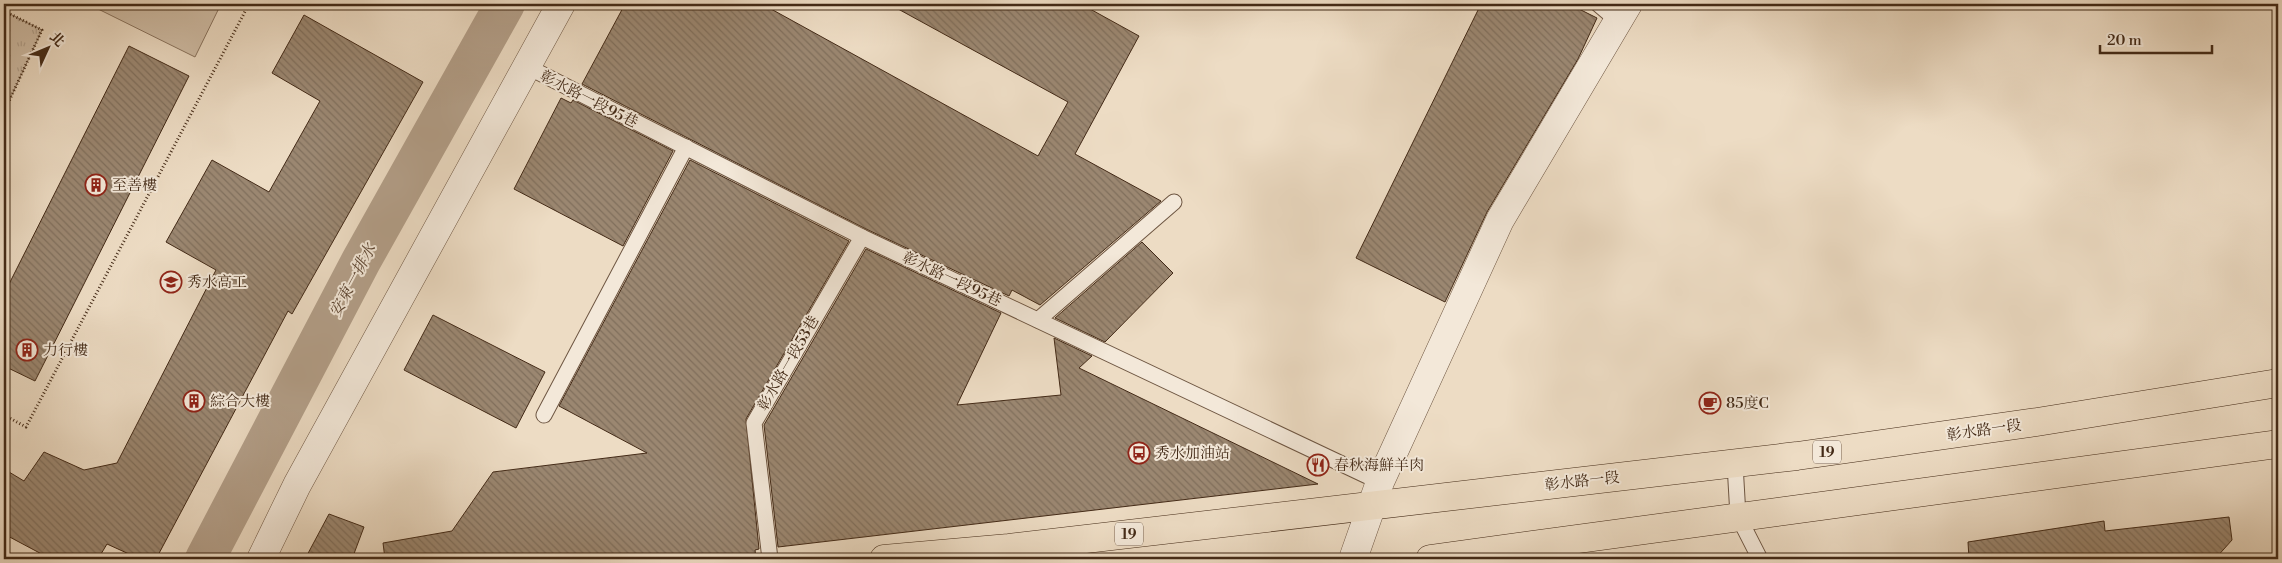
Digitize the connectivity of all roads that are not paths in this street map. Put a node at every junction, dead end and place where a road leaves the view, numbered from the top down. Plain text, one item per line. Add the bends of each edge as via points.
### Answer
1 (561, 4) edge
2 (1615, 10) edge
3 (528, 67) junction
4 (686, 147) junction
5 (1174, 202) dead end
6 (862, 237) junction
7 (1038, 320) junction
8 (2278, 383) edge
9 (544, 415) dead end
10 (2278, 444) edge
11 (1735, 464) junction
12 (1377, 493) junction
13 (1738, 516) junction
14 (261, 559) edge
15 (770, 559) edge
16 (884, 559) edge
17 (1353, 559) edge
18 (1430, 559) edge
19 (1760, 559) edge

1 - 3 street
2 - 12 street via 1500,220
3 - 4 lane, 彰水路一段95巷
3 - 14 street via 297,485
4 - 6 lane, 彰水路一段95巷
4 - 9 lane
5 - 7 lane
6 - 7 lane, 彰水路一段95巷
6 - 15 lane, 彰水路一段53巷 via 754,423
7 - 12 lane, 彰水路一段95巷
8 - 11 main road, 彰水路一段 / 19 via 2037,422
10 - 13 main road
11 - 12 main road, 彰水路一段 / 19
11 - 13 lane
12 - 16 main road, 彰水路一段 / 19 via 1008,548
12 - 17 street
13 - 18 main road
13 - 19 lane

